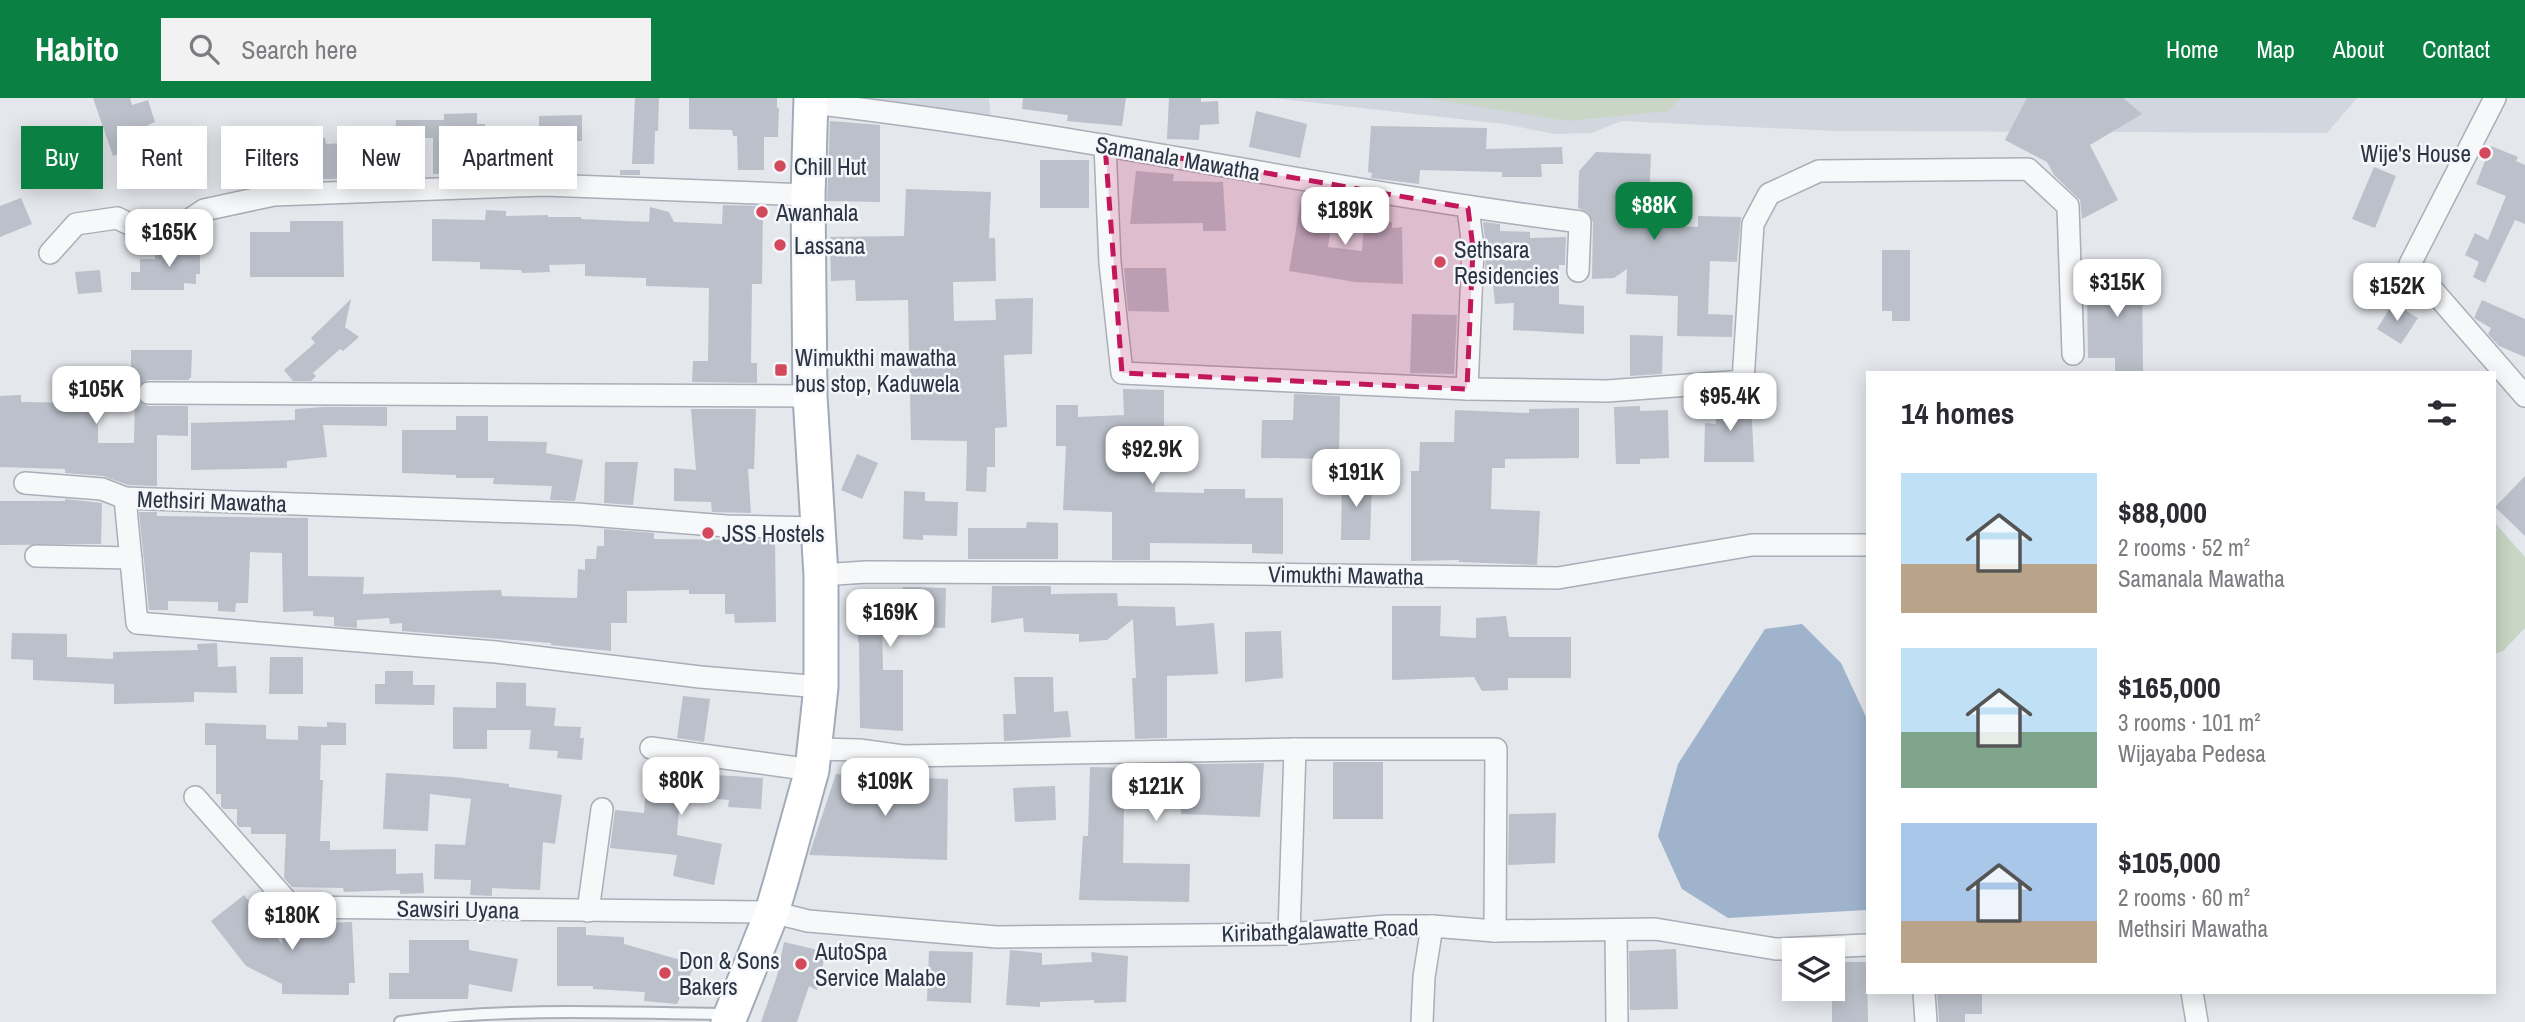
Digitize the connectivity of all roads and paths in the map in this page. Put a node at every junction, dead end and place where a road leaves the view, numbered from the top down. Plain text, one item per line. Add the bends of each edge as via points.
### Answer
1 (2495, 98) edge
2 (811, 101) edge
3 (1105, 145) junction
4 (808, 195) junction
5 (1468, 208) junction
6 (50, 253) dead end
7 (1578, 271) dead end
8 (2073, 354) dead end
9 (1467, 389) junction
10 (149, 393) dead end
11 (810, 396) junction
12 (2525, 396) edge
13 (25, 483) dead end
14 (125, 498) junction
15 (818, 528) junction
16 (1866, 545) edge
17 (36, 556) dead end
18 (131, 558) junction
19 (821, 575) junction
20 (821, 687) junction
21 (651, 748) dead end
22 (1295, 749) junction
23 (814, 760) junction
24 (195, 797) dead end
25 (602, 809) dead end
26 (588, 911) junction
27 (772, 912) junction
28 (1432, 926) junction
29 (1494, 931) junction
30 (1616, 931) junction
31 (1289, 934) junction
32 (1866, 945) edge
33 (1924, 994) edge
34 (2192, 994) edge
35 (734, 1019) edge
36 (400, 1022) edge
37 (1422, 1022) edge
38 (1617, 1022) edge
39 (1926, 1022) edge
40 (2197, 1022) edge

1 - 12 street via 2410,264
2 - 3 street, Samanala Mawatha
2 - 4 main road
3 - 5 street, Samanala Mawatha
3 - 9 street via 1110,263 1122,373
4 - 6 street via 544,185 274,195 204,210 160,239 117,218 76,223
4 - 11 main road
5 - 7 street, Samanala Mawatha via 1580,222
5 - 9 street via 1474,248
8 - 9 street via 2068,206 2028,169 1819,171 1769,194 1753,223 1743,381 1607,391
10 - 11 street
11 - 15 main road
13 - 14 street via 102,489
14 - 15 street, Methsiri Mawatha via 577,514
14 - 18 street, Methsiri Mawatha
15 - 19 main road
16 - 19 street, Vimukthi Mawatha via 1752,545 1558,578 1182,572
17 - 18 street
18 - 20 street, Methsiri Mawatha via 137,623 496,652
19 - 20 main road
20 - 23 main road
21 - 23 street
22 - 23 street via 903,756 859,750
22 - 29 street via 1496,749
22 - 31 street
23 - 27 main road
24 - 26 street, Sawsiri Uyana via 292,907
25 - 26 street
26 - 27 street, Sawsiri Uyana
27 - 31 street, Kiribathgalawatte Road via 808,921 997,937
27 - 35 main road
28 - 29 street, Kiribathgalawatte Road
28 - 31 street, Kiribathgalawatte Road
28 - 37 street
29 - 30 street, Kiribathgalawatte Road
30 - 32 street, Kiribathgalawatte Road via 1655,929 1776,948
30 - 38 street
33 - 39 street
34 - 40 street
35 - 36 lane via 521,1012

